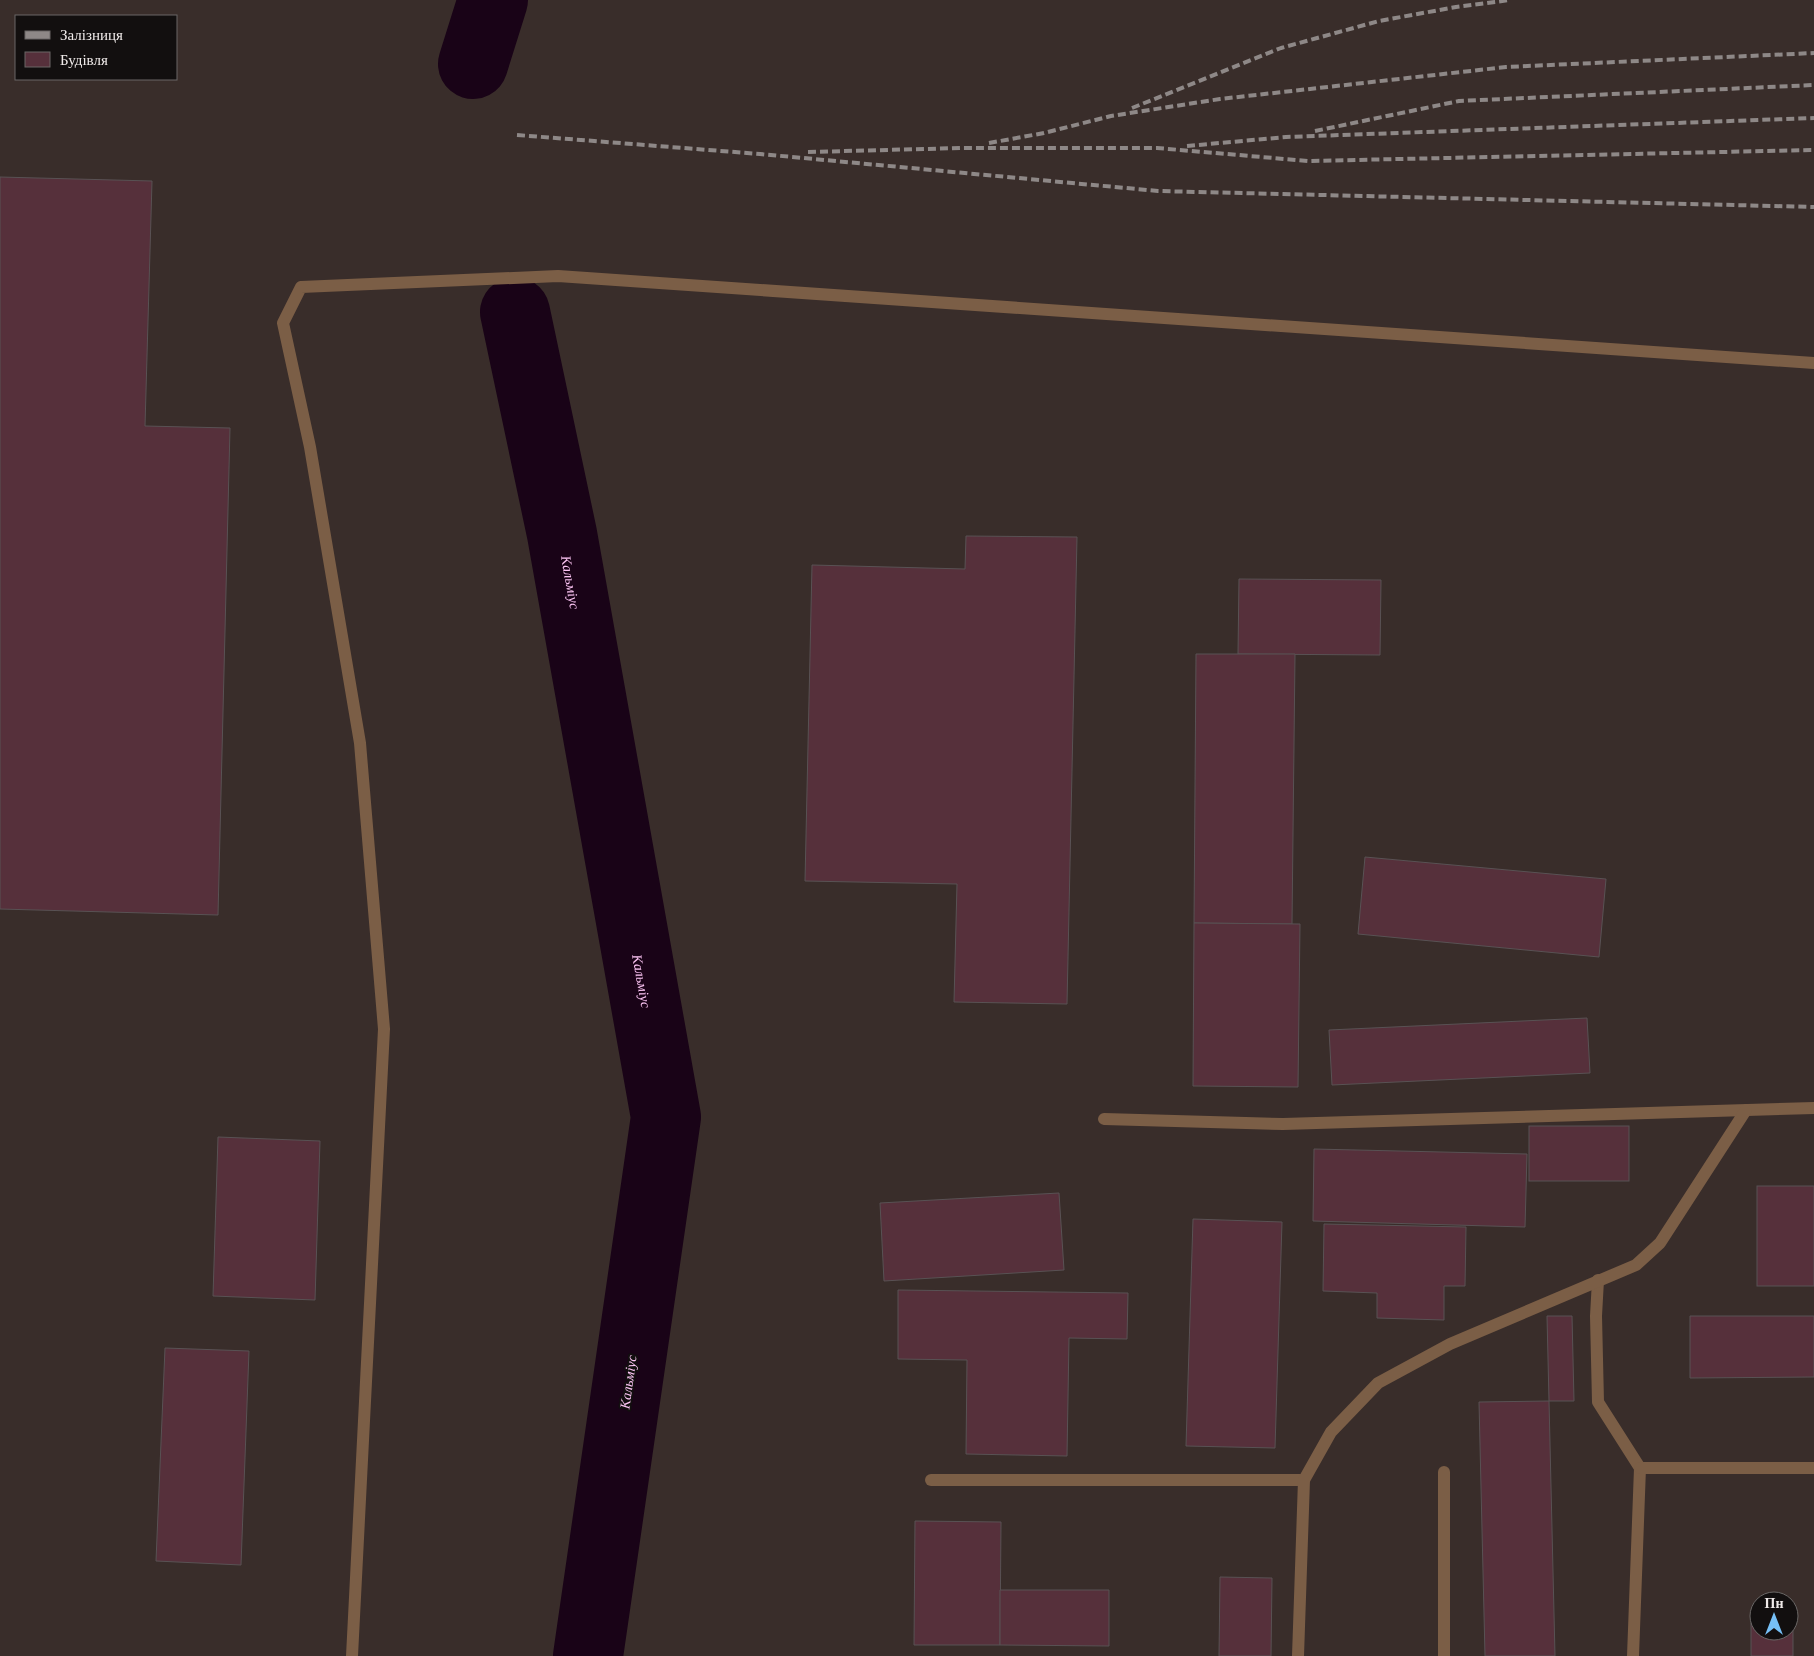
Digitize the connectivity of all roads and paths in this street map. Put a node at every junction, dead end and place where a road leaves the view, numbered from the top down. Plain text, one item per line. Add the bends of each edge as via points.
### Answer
1 (1814, 364) edge
2 (1814, 1108) edge
3 (1746, 1110) junction
4 (1104, 1119) dead end
5 (1598, 1280) junction
6 (1640, 1468) junction
7 (1814, 1468) edge
8 (1444, 1472) dead end
9 (931, 1480) dead end
10 (1304, 1480) junction
11 (352, 1656) edge
12 (1298, 1656) edge
13 (1444, 1656) edge
14 (1633, 1656) edge

1 - 11 lane via 558,276 301,288 283,323 310,447 360,743 384,1029
2 - 3 lane
3 - 4 lane via 1283,1124
3 - 5 lane via 1660,1243 1636,1265
5 - 6 lane via 1598,1402
5 - 10 lane via 1450,1344 1378,1383 1331,1432
6 - 7 lane
6 - 14 lane
8 - 13 lane
9 - 10 lane
10 - 12 lane

